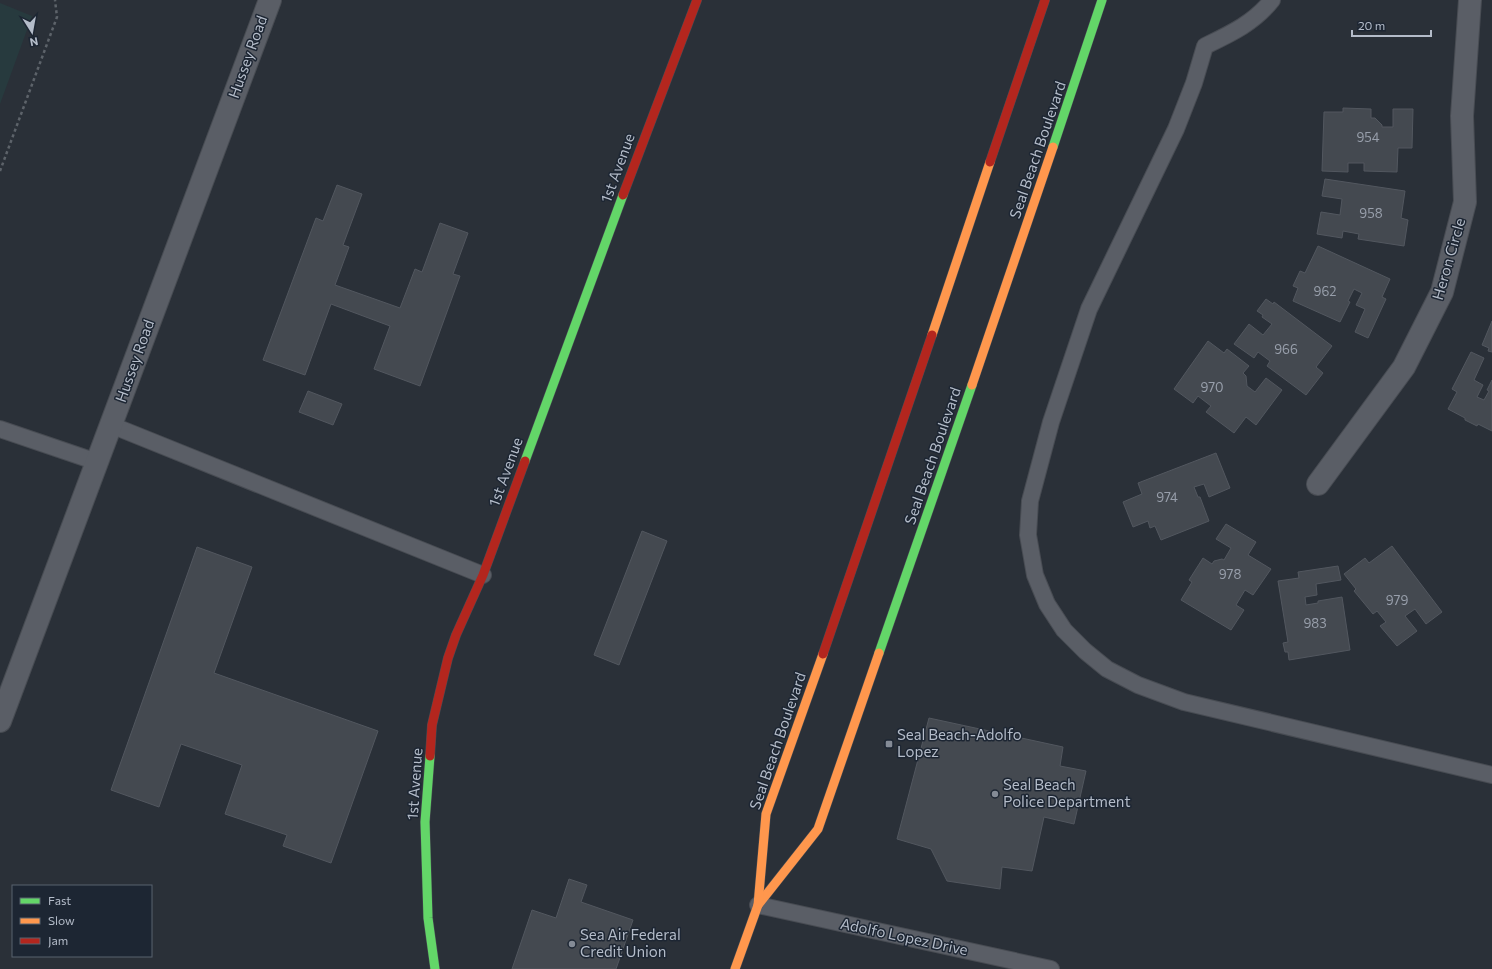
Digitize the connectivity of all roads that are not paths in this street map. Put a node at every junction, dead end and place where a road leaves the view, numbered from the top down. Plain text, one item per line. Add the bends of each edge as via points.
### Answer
1 (270, 0) edge
2 (697, 0) edge
3 (1045, 0) edge
4 (1102, 0) edge
5 (1272, 0) edge
6 (1470, 0) edge
7 (112, 425) junction
8 (0, 429) edge
9 (97, 462) junction
10 (1318, 484) dead end
11 (483, 574) junction
12 (0, 721) edge
13 (1492, 775) edge
14 (758, 905) junction
15 (435, 969) edge
16 (735, 969) edge
17 (1051, 969) edge

1 - 7 street, Hussey Road
2 - 11 main road, 1st Avenue
3 - 14 main road, Seal Beach Boulevard via 843,598 766,814
4 - 14 main road, Seal Beach Boulevard via 1033,209 818,829
5 - 13 lane via 1264,10 1241,28 1205,46 1176,129 1090,309 1050,422 1030,501 1028,535 1036,576 1047,604 1064,630 1107,669 1138,685 1184,702
6 - 10 street, Heron Circle via 1462,116 1465,202 1442,292 1404,367
7 - 9 street, Hussey Road
7 - 11 lane
8 - 9 lane
9 - 12 street, Hussey Road
11 - 15 main road, 1st Avenue via 448,658 432,725 425,822 428,918
14 - 16 main road, Seal Beach Boulevard
14 - 17 lane, Adolfo Lopez Drive

